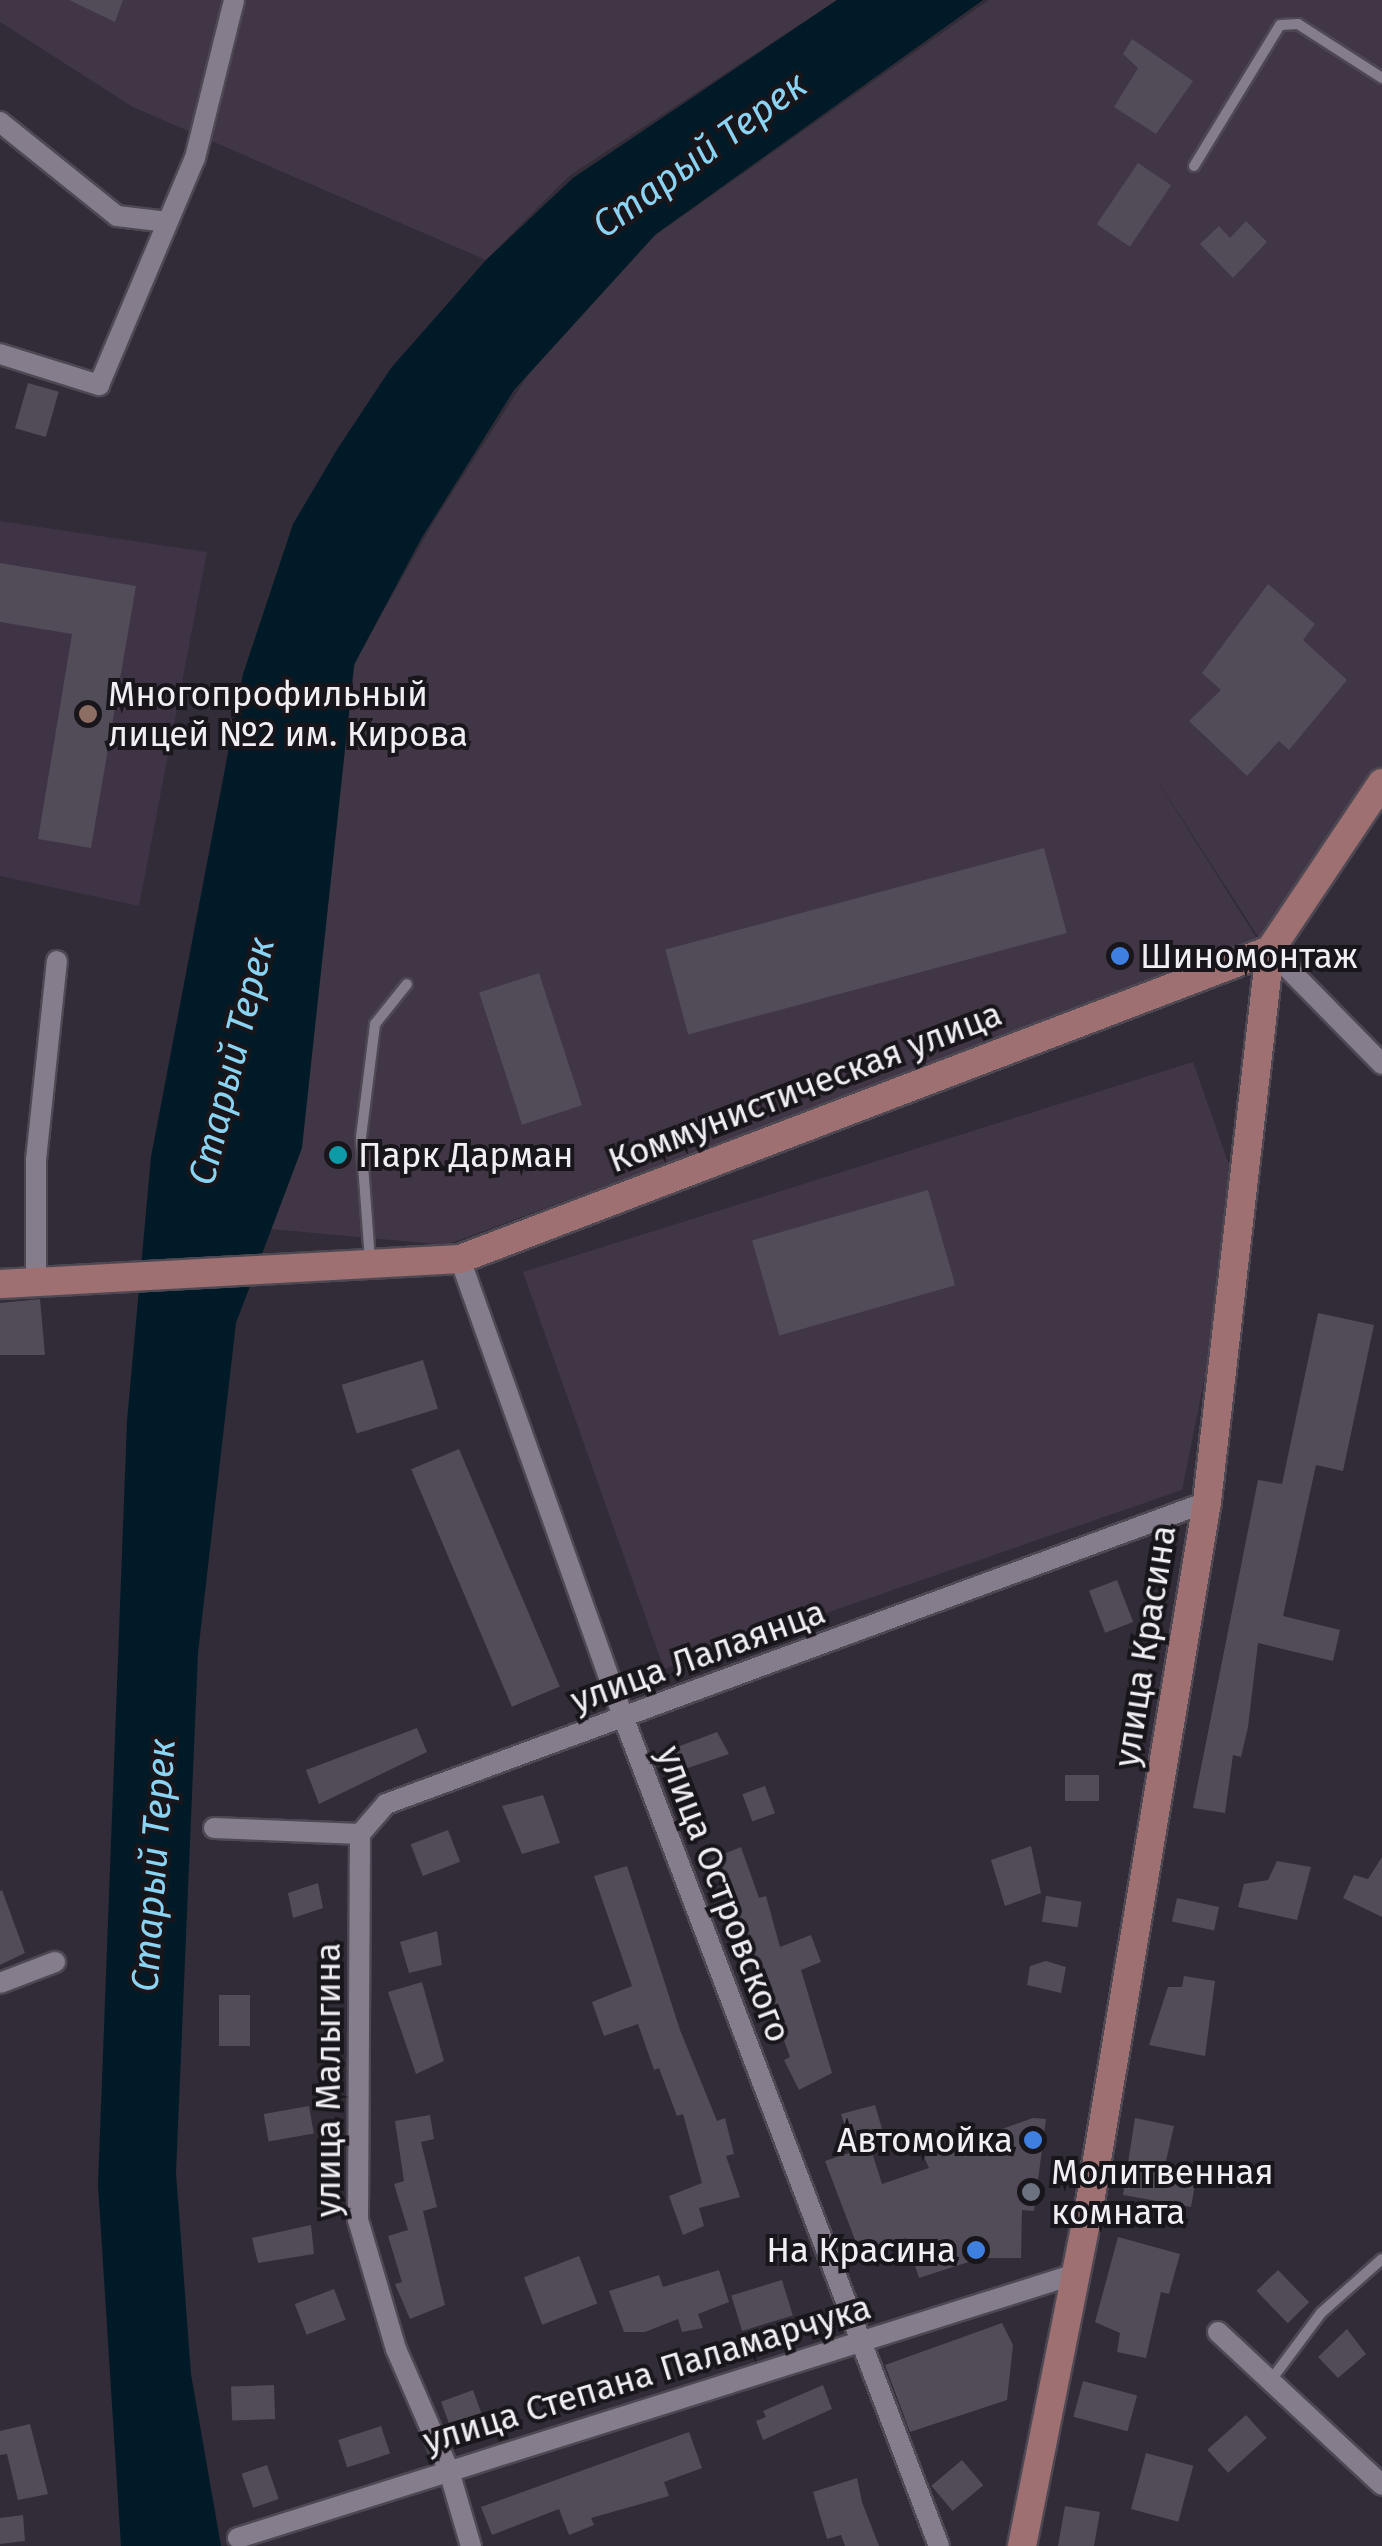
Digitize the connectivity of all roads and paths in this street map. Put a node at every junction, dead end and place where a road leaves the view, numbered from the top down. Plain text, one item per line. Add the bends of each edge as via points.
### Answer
1 (234, 0) edge
2 (1382, 78) edge
3 (0, 122) edge
4 (1194, 166) dead end
5 (168, 222) junction
6 (0, 354) edge
7 (1382, 783) edge
8 (1270, 950) junction
9 (57, 961) dead end
10 (407, 984) dead end
11 (1382, 1064) edge
12 (460, 1259) junction
13 (370, 1266) junction
14 (36, 1281) junction
15 (0, 1284) edge
16 (1207, 1502) junction
17 (624, 1719) junction
18 (214, 1828) dead end
19 (360, 1834) junction
20 (55, 1962) dead end
21 (0, 1983) edge
22 (1382, 2259) edge
23 (1076, 2274) junction
24 (1218, 2332) dead end
25 (857, 2342) junction
26 (1272, 2380) junction
27 (449, 2470) junction
28 (1382, 2485) edge
29 (238, 2538) dead end
30 (470, 2546) edge
31 (939, 2546) edge
32 (1022, 2546) edge

1 - 5 street via 196,158
2 - 4 lane via 1298,24 1280,25
3 - 5 street via 117,216
5 - 6 street via 99,384
7 - 8 street, улица Красина
8 - 11 street
8 - 12 street, Коммунистическая улица
8 - 16 street, улица Красина
9 - 14 street via 36,1160
10 - 13 lane via 375,1024 361,1137
12 - 13 street, Коммунистическая улица
12 - 17 street, улица Островского
13 - 14 street, Коммунистическая улица
14 - 15 street
16 - 17 street, улица Лалаянца
16 - 23 street, улица Красина
17 - 19 street, улица Лалаянца via 386,1804
17 - 25 street, улица Островского
18 - 19 street
19 - 27 street, улица Малыгина via 358,2220 396,2349
20 - 21 street
22 - 26 lane via 1321,2313
23 - 25 street, улица Степана Паламарчука
23 - 32 street, улица Красина
24 - 26 street
25 - 27 street, улица Степана Паламарчука
25 - 31 street, улица Островского
26 - 28 street
27 - 29 street, улица Степана Паламарчука
27 - 30 street, улица Малыгина

